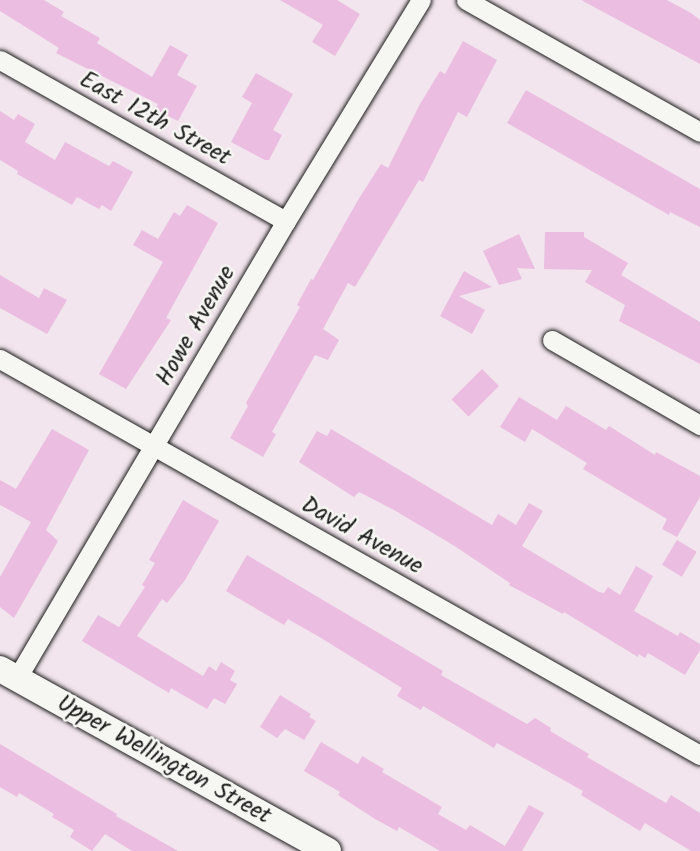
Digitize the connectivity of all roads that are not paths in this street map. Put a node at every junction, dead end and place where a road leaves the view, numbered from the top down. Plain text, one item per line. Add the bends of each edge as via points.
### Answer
1 (421, 0) edge
2 (466, 0) edge
3 (0, 60) edge
4 (700, 132) edge
5 (286, 221) junction
6 (552, 340) dead end
7 (0, 359) edge
8 (700, 425) edge
9 (153, 446) junction
10 (8, 673) edge
11 (699, 752) edge
12 (328, 851) edge

1 - 5 street, Howe Avenue
2 - 4 street
3 - 5 street, East 12th Street
5 - 9 street, Howe Avenue
6 - 8 street
7 - 9 street, David Avenue
9 - 10 street, Howe Avenue
9 - 11 street, David Avenue
10 - 12 main road, Upper Wellington Street

